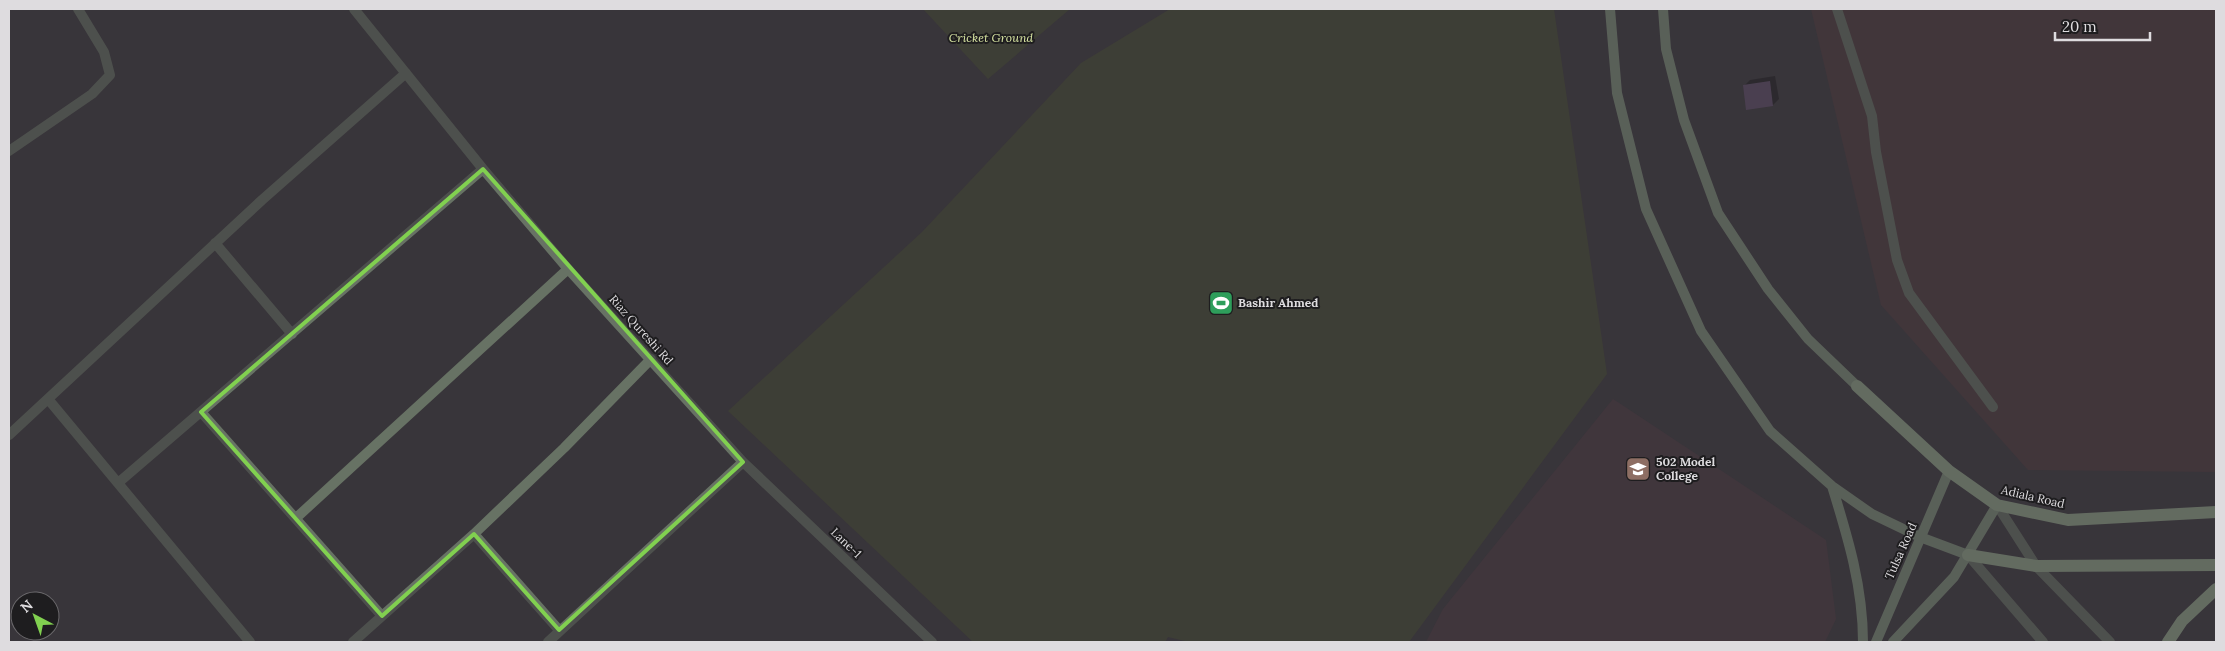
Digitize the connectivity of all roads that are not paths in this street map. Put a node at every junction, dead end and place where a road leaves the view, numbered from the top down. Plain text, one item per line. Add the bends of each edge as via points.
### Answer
1 (78, 9) edge
2 (354, 9) edge
3 (1610, 9) edge
4 (1663, 9) edge
5 (1837, 9) edge
6 (406, 73) junction
7 (9, 151) edge
8 (483, 169) junction
9 (215, 243) junction
10 (568, 269) junction
11 (292, 334) junction
12 (652, 359) junction
13 (1857, 386) joint
14 (48, 398) junction
15 (1992, 407) dead end
16 (201, 412) junction
17 (9, 435) edge
18 (743, 462) junction
19 (1949, 471) junction
20 (118, 483) junction
21 (1832, 486) junction
22 (1997, 505) junction
23 (2216, 512) edge
24 (296, 518) junction
25 (474, 534) junction
26 (1920, 537) junction
27 (1968, 554) junction
28 (2216, 565) edge
29 (2036, 566) junction
30 (2216, 589) edge
31 (382, 616) junction
32 (559, 630) junction
33 (250, 642) edge
34 (353, 642) edge
35 (548, 642) edge
36 (932, 642) edge
37 (1863, 642) edge
38 (1876, 642) edge
39 (1893, 642) edge
40 (2043, 642) edge
41 (2110, 642) edge
42 (2168, 642) edge

1 - 7 street via 104,52 110,75 92,94
2 - 6 street, Riaz Qureshi Rd
3 - 21 main road via 1617,93 1646,209 1701,331 1770,430
4 - 13 main road via 1666,49 1684,120 1718,213 1768,289 1808,339
5 - 15 street via 1872,116 1900,274 1909,293
6 - 8 street, Riaz Qureshi Rd
6 - 9 street
8 - 10 street, Riaz Qureshi Rd
8 - 11 street
9 - 11 street
9 - 14 street
10 - 12 street, Riaz Qureshi Rd
10 - 24 street
11 - 16 street
12 - 18 street, Riaz Qureshi Rd
12 - 25 street
13 - 19 main road, Adiala Road
14 - 17 street
14 - 20 street
16 - 20 street
16 - 24 street
18 - 32 street
18 - 36 street, Lane-1
19 - 22 main road, Adiala Road
19 - 26 main road, Tulsa Road
20 - 33 street
21 - 26 main road via 1872,514
21 - 37 main road via 1854,558
22 - 23 main road, Adiala Road via 2068,520
22 - 27 main road
22 - 29 street
24 - 31 street
25 - 31 street
25 - 32 street
26 - 27 main road
26 - 38 main road, Tulsa Road
27 - 29 main road
27 - 39 main road via 1954,577
27 - 40 street
28 - 29 main road
29 - 41 street
30 - 42 main road via 2182,621
31 - 34 street
32 - 35 street

